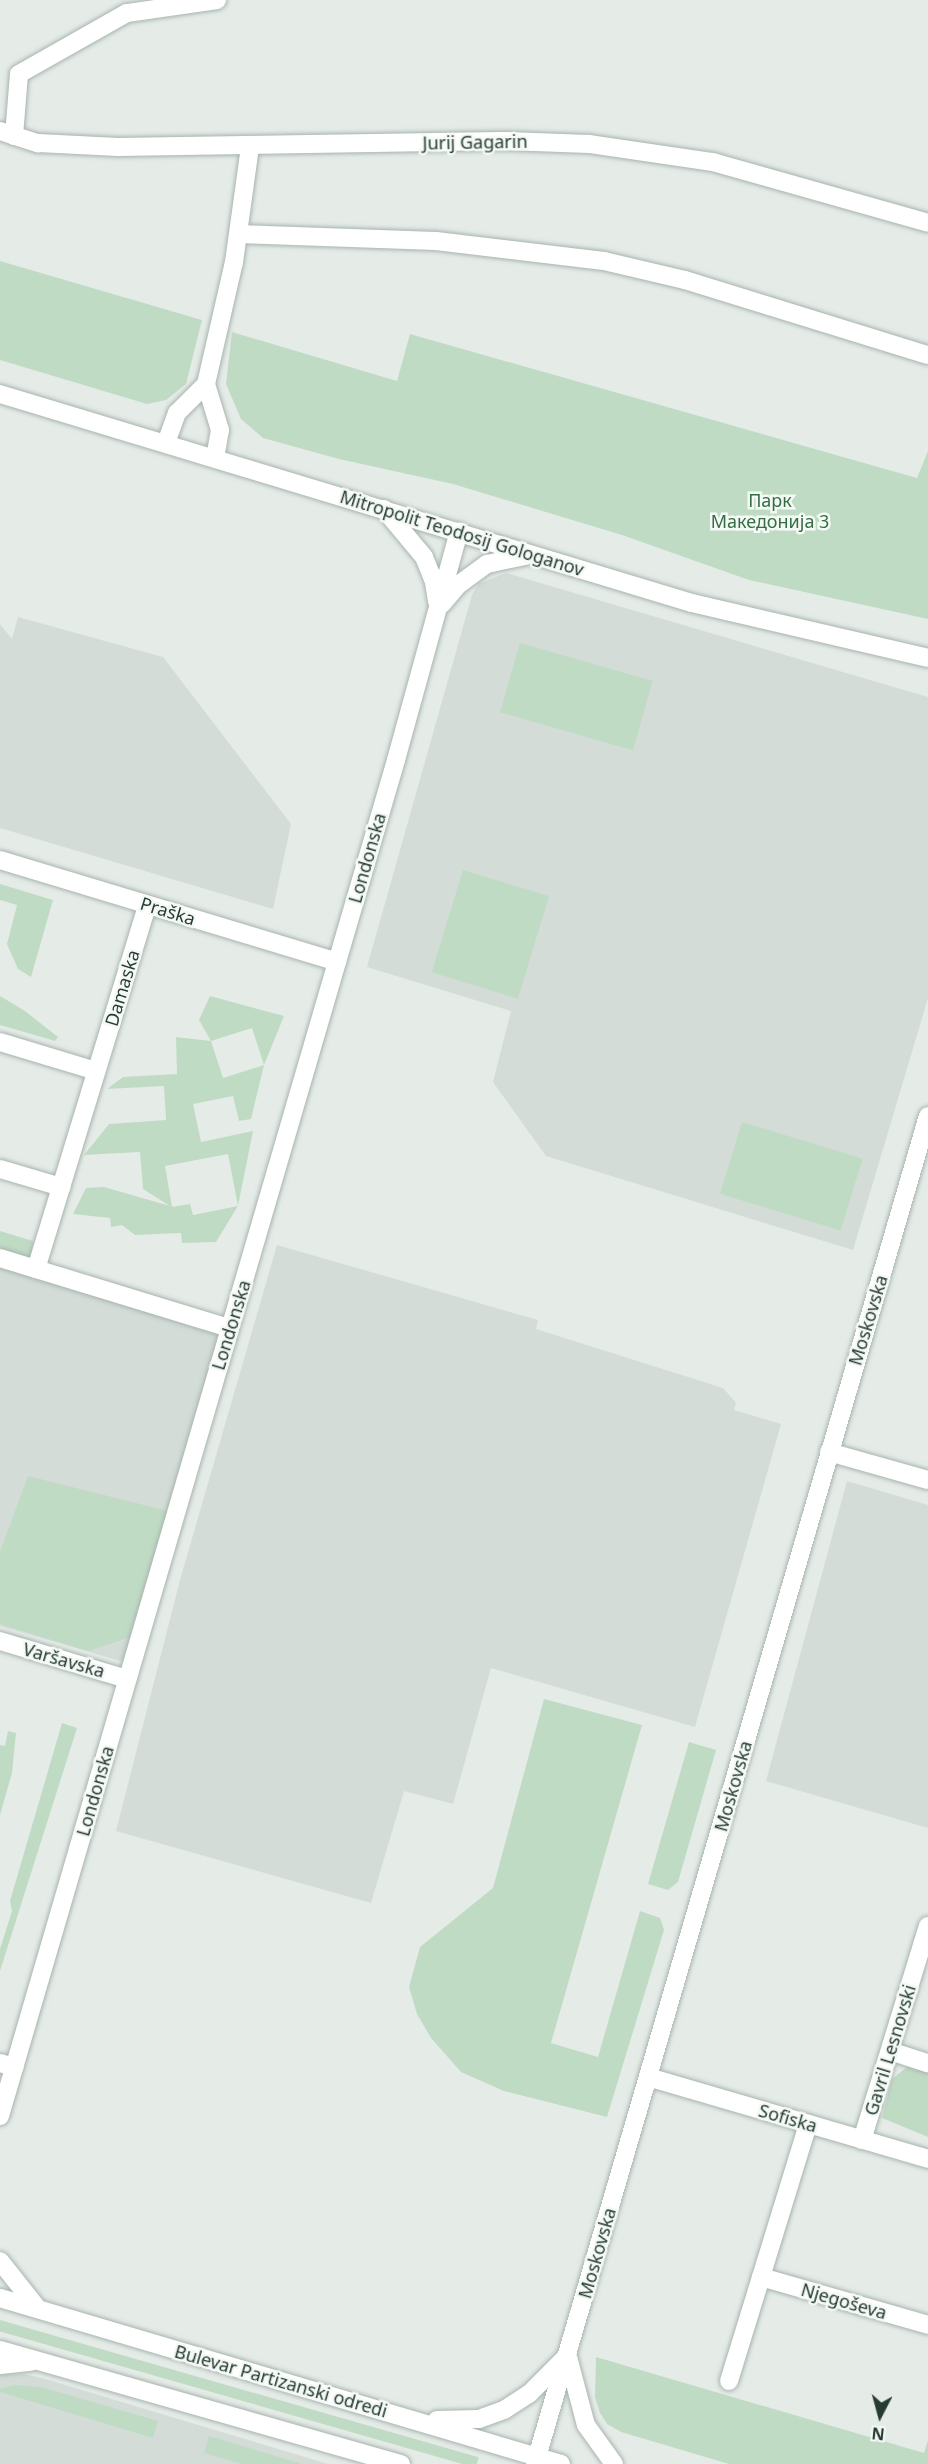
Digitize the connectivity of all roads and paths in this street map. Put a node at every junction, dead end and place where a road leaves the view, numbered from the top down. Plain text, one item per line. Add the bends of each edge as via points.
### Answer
1 (217, 0) edge
2 (7, 134) edge
3 (250, 147) junction
4 (928, 223) edge
5 (238, 234) junction
6 (928, 355) edge
7 (206, 384) junction
8 (0, 393) edge
9 (166, 443) junction
10 (215, 457) junction
11 (383, 507) junction
12 (459, 532) junction
13 (540, 557) junction
14 (437, 612) junction
15 (888, 650) junction
16 (928, 657) edge
17 (928, 669) edge
18 (0, 860) edge
19 (147, 904) junction
20 (337, 962) junction
21 (0, 1042) edge
22 (96, 1071) junction
23 (928, 1116) edge
24 (922, 1157) edge
25 (0, 1169) edge
26 (61, 1186) junction
27 (0, 1258) edge
28 (36, 1269) junction
29 (229, 1328) junction
30 (829, 1452) junction
31 (928, 1480) edge
32 (0, 1641) edge
33 (128, 1679) junction
34 (928, 1926) edge
35 (890, 2051) junction
36 (928, 2063) edge
37 (7, 2065) edge
38 (648, 2077) junction
39 (0, 2116) edge
40 (808, 2124) junction
41 (862, 2140) junction
42 (928, 2159) edge
43 (0, 2261) edge
44 (761, 2277) junction
45 (0, 2298) edge
46 (38, 2309) junction
47 (928, 2325) edge
48 (0, 2350) edge
49 (568, 2355) junction
50 (40, 2362) junction
51 (0, 2365) edge
52 (729, 2381) dead end
53 (405, 2417) junction
54 (536, 2460) edge
55 (397, 2463) edge
56 (561, 2464) edge
57 (614, 2464) edge

1 - 2 street via 127,13 19,74
2 - 3 street, Jurij Gagarin via 63,145
3 - 4 street, Jurij Gagarin via 507,141 624,147 713,162
3 - 5 street
5 - 6 street via 436,241 604,261 685,280
5 - 7 street
7 - 9 street via 177,413
7 - 10 street via 220,430
8 - 9 street, Mitropolit Teodosij Gologanov
9 - 10 street, Mitropolit Teodosij Gologanov
10 - 11 street, Mitropolit Teodosij Gologanov
11 - 12 street, Mitropolit Teodosij Gologanov
11 - 14 street via 414,541 430,569
12 - 13 street, Mitropolit Teodosij Gologanov
12 - 14 street, Londonska
13 - 14 street via 518,556 487,564 458,585
13 - 15 street, Mitropolit Teodosij Gologanov via 692,603
14 - 20 street, Londonska
15 - 16 street, Mitropolit Teodosij Gologanov
15 - 17 street
18 - 19 street, Praška
19 - 20 street, Praška
19 - 22 street, Damaska
20 - 29 street, Londonska
21 - 22 street
22 - 26 street, Damaska
23 - 24 street, Moskovska
24 - 30 street, Moskovska
25 - 26 street
26 - 28 street, Damaska
27 - 28 street
28 - 29 street
29 - 33 street, Londonska
30 - 31 street
30 - 38 street, Moskovska
32 - 33 street, Varšavska
33 - 37 street, Londonska
34 - 35 street, Gavril Lesnovski
35 - 36 street
35 - 41 street, Gavril Lesnovski
37 - 39 street, Londonska
38 - 40 street, Sofiska
38 - 49 street, Moskovska
40 - 41 street, Sofiska
40 - 44 street
41 - 42 street, Sofiska
43 - 46 street
44 - 47 street, Njegoševa
44 - 52 street
45 - 46 street, Bulevar Partizanski odredi
46 - 53 street, Bulevar Partizanski odredi
48 - 50 street
49 - 53 street via 529,2394 490,2416 457,2421
49 - 54 street, Moskovska
49 - 57 street via 586,2424
50 - 51 street
50 - 55 street
53 - 54 street, Bulevar Partizanski odredi
54 - 56 street, Bulevar Partizanski odredi

